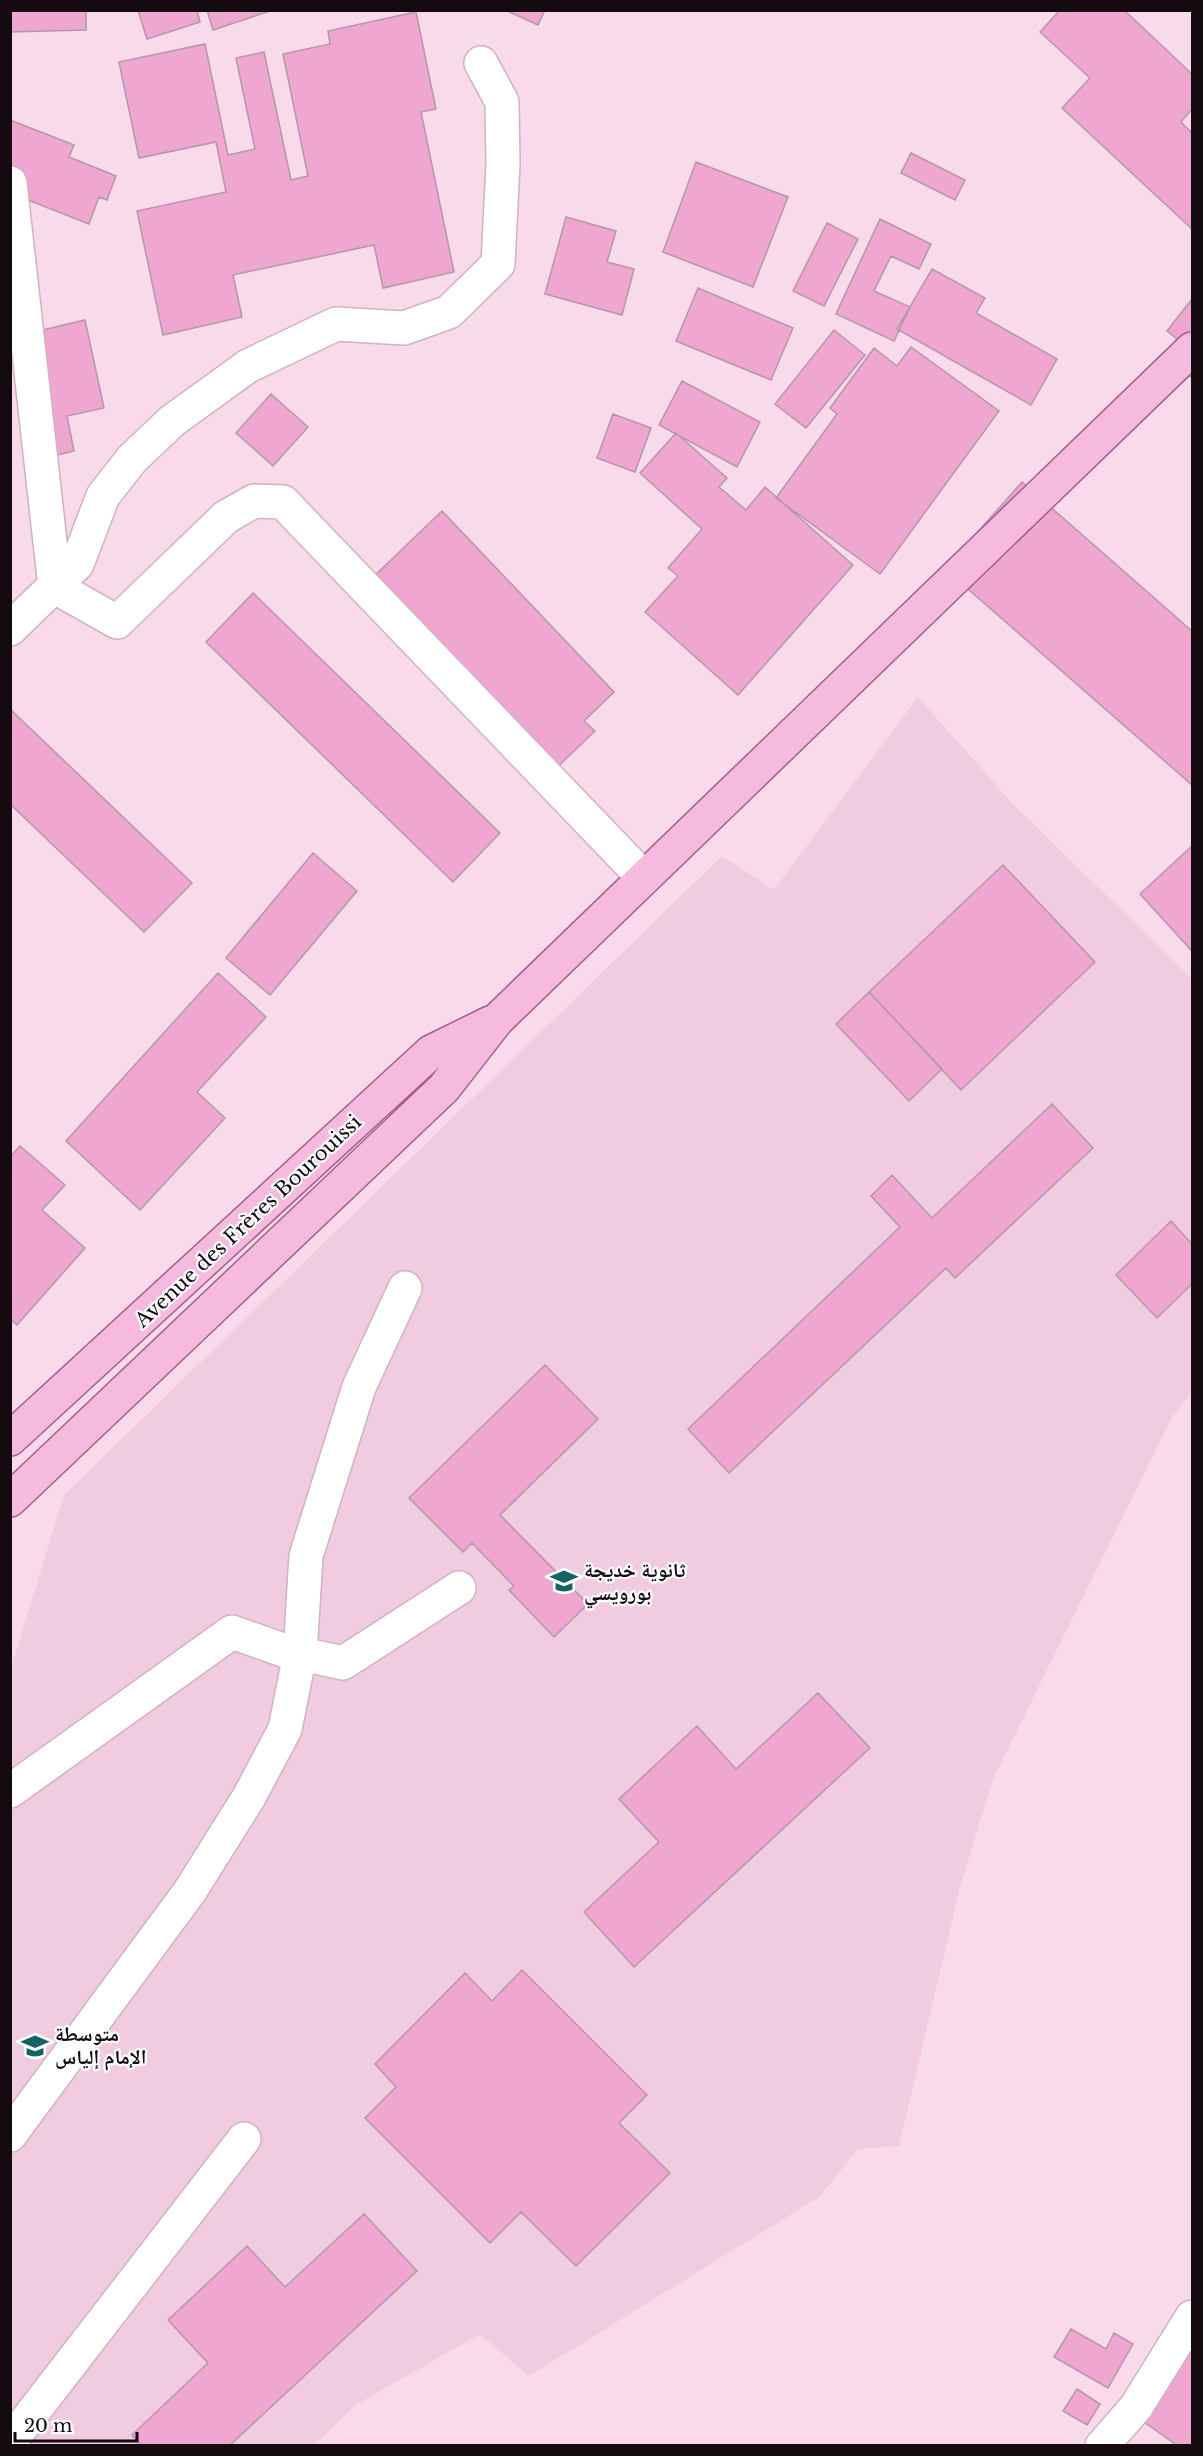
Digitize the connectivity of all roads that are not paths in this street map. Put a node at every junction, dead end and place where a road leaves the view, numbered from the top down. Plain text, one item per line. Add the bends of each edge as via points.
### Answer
1 (481, 63) dead end
2 (10, 183) edge
3 (1192, 349) edge
4 (55, 587) junction
5 (10, 629) edge
6 (644, 878) junction
7 (497, 1020) junction
8 (405, 1288) dead end
9 (10, 1439) edge
10 (10, 1500) edge
11 (459, 1588) dead end
12 (300, 1654) junction
13 (10, 1791) edge
14 (10, 2135) edge
15 (244, 2139) dead end
16 (1192, 2317) edge
17 (10, 2442) edge
18 (1102, 2445) edge

1 - 4 street via 502,102 498,264 448,312 404,328 336,324 248,366 172,422 132,459 103,496 76,564
2 - 4 street
3 - 6 main road
4 - 5 street
4 - 6 street via 117,622 226,517 254,501 283,502
6 - 7 main road
7 - 9 main road, Avenue des Frères Bourouissi via 431,1052
7 - 10 main road via 444,1088
8 - 12 street via 359,1387 306,1556
11 - 12 street via 343,1663
12 - 13 street via 232,1632
12 - 14 street via 285,1729 249,1797 190,1891
15 - 17 street
16 - 18 street via 1136,2407

